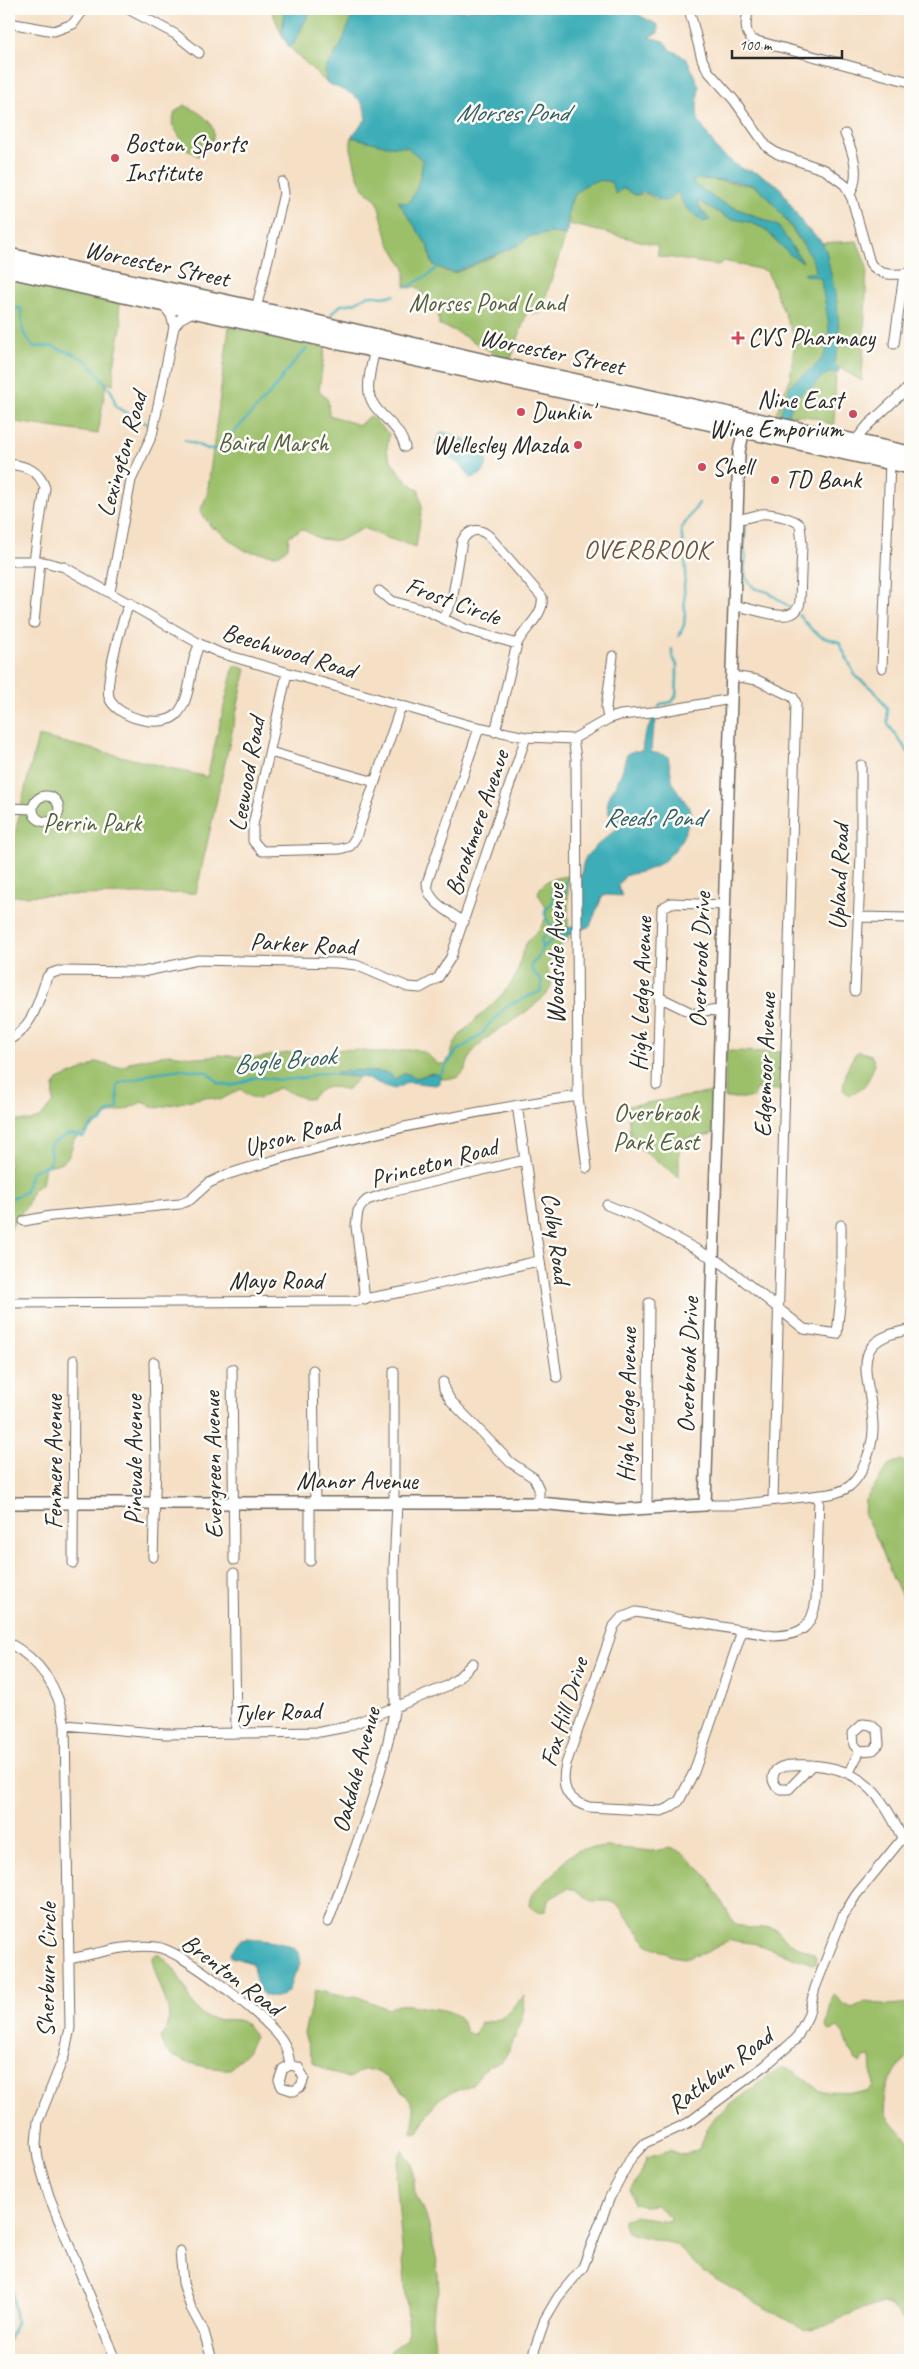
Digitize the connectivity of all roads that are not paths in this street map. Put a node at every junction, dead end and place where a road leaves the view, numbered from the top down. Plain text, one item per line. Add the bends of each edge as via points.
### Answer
1 (84, 9) edge
2 (128, 9) edge
3 (688, 9) edge
4 (748, 9) edge
5 (9, 24) edge
6 (199, 53) dead end
7 (910, 82) edge
8 (845, 134) dead end
9 (282, 182) dead end
10 (850, 194) junction
11 (9, 256) edge
12 (9, 270) edge
13 (907, 273) edge
14 (161, 303) junction
15 (256, 309) junction
16 (195, 311) junction
17 (174, 327) junction
18 (894, 344) dead end
19 (375, 350) junction
20 (910, 386) edge
21 (745, 424) junction
22 (855, 441) junction
23 (406, 447) dead end
24 (910, 454) edge
25 (890, 462) junction
26 (9, 464) edge
27 (910, 466) edge
28 (737, 519) junction
29 (9, 561) edge
30 (37, 561) junction
31 (379, 591) dead end
32 (110, 592) junction
33 (130, 603) junction
34 (734, 606) junction
35 (443, 618) junction
36 (34, 623) dead end
37 (200, 644) junction
38 (516, 644) junction
39 (613, 656) dead end
40 (882, 668) dead end
41 (287, 673) junction
42 (732, 676) junction
43 (731, 699) junction
44 (401, 706) junction
45 (608, 719) junction
46 (479, 728) junction
47 (495, 732) junction
48 (526, 737) junction
49 (573, 740) junction
50 (270, 752) junction
51 (861, 765) dead end
52 (375, 782) junction
53 (9, 808) edge
54 (33, 809) dead end
55 (725, 905) junction
56 (858, 916) junction
57 (910, 918) edge
58 (464, 922) junction
59 (855, 991) dead end
60 (659, 997) junction
61 (721, 1012) junction
62 (9, 1040) edge
63 (657, 1085) dead end
64 (578, 1096) junction
65 (517, 1105) junction
66 (524, 1160) junction
67 (586, 1168) dead end
68 (607, 1205) dead end
69 (24, 1221) dead end
70 (841, 1225) dead end
71 (714, 1259) junction
72 (538, 1261) junction
73 (365, 1300) junction
74 (9, 1303) edge
75 (649, 1303) dead end
76 (777, 1308) junction
77 (910, 1330) edge
78 (74, 1360) dead end
79 (154, 1362) dead end
80 (232, 1369) dead end
81 (313, 1370) dead end
82 (394, 1371) dead end
83 (556, 1376) dead end
84 (443, 1382) dead end
85 (819, 1495) junction
86 (773, 1500) junction
87 (9, 1503) edge
88 (154, 1503) junction
89 (234, 1503) junction
90 (313, 1503) junction
91 (395, 1503) junction
92 (539, 1503) junction
93 (73, 1504) junction
94 (705, 1505) junction
95 (646, 1508) junction
96 (153, 1558) dead end
97 (234, 1560) dead end
98 (310, 1561) dead end
99 (73, 1564) dead end
100 (234, 1573) dead end
101 (742, 1631) junction
102 (9, 1643) edge
103 (473, 1663) dead end
104 (395, 1706) junction
105 (65, 1725) junction
106 (236, 1734) junction
107 (860, 1751) dead end
108 (812, 1765) dead end
109 (849, 1772) junction
110 (910, 1829) edge
111 (902, 1838) junction
112 (328, 1922) dead end
113 (69, 1959) junction
114 (290, 2065) dead end
115 (180, 2251) dead end
116 (116, 2360) edge
117 (212, 2360) edge
118 (531, 2360) edge

1 - 5 street via 73,24 54,31
2 - 6 street via 176,34
3 - 10 street via 708,71 734,100 762,141 778,154 831,173 842,181
4 - 7 street via 746,29 753,40
8 - 10 street via 854,160 854,183
9 - 15 street via 284,193
10 - 13 street via 870,263 882,273
11 - 15 highway, Worcester Street
12 - 14 highway, Worcester Street
13 - 18 street
14 - 16 highway, Worcester Street
14 - 17 street via 171,315
15 - 21 highway, Worcester Street
16 - 17 street via 180,319
16 - 19 highway, Worcester Street
17 - 32 street, Lexington Road via 152,435 131,480
19 - 21 highway, Worcester Street
19 - 23 street via 370,396 381,414 401,434
20 - 22 street
21 - 22 highway, Worcester Street
21 - 25 highway, Worcester Street
21 - 28 street, Overbrook Drive via 739,452
22 - 24 highway, Worcester Street
25 - 27 highway, Worcester Street
25 - 40 street
26 - 30 street via 34,471 45,488
28 - 34 street, Overbrook Drive
28 - 34 street via 764,514 797,522 802,539 801,582 800,606 795,612 772,615
29 - 30 street, Beechwood Road
30 - 32 street, Beechwood Road via 64,567
30 - 36 street
31 - 35 street, Frost Circle via 391,601
32 - 33 street, Beechwood Road
33 - 37 street, Beechwood Road
33 - 37 street via 123,619 109,683 110,700 118,709 151,721 164,722 174,717 184,702 194,655
34 - 42 street, Overbrook Drive
35 - 38 street, Frost Circle via 465,629
35 - 38 street via 452,601 462,541 470,532 480,530 489,536 542,597 539,613
37 - 41 street, Beechwood Road
38 - 47 street
39 - 45 street via 606,707
41 - 44 street, Beechwood Road
41 - 50 street, Leewood Road
42 - 43 street, Overbrook Drive
42 - 76 street, Edgemoor Avenue via 761,681 793,697 796,703
43 - 45 street via 663,711 627,713
43 - 55 street, Overbrook Drive
44 - 46 street, Beechwood Road
44 - 52 street, Leewood Road
45 - 49 street
46 - 47 street, Beechwood Road
46 - 58 street via 427,883 432,899
47 - 48 street, Beechwood Road
48 - 49 street, Beechwood Road
48 - 58 street, Brookmere Avenue
49 - 64 street, Woodside Avenue via 576,758
50 - 52 street
50 - 52 street, Leewood Road via 253,832 255,846 262,851 350,846
51 - 56 street, Upland Road
53 - 54 street
55 - 60 street, High Ledge Avenue via 670,903 662,908
55 - 61 street, Overbrook Drive
56 - 57 street
56 - 59 street, Upland Road
58 - 62 street, Parker Road via 442,972 432,983 420,988 356,964 338,962 198,960 142,972 53,972 47,977 32,1018
60 - 61 street via 694,1014 710,1010
60 - 63 street, High Ledge Avenue
61 - 71 street, Overbrook Drive
64 - 65 street, Upson Road
64 - 67 street, Woodside Avenue
65 - 66 street, Colby Road
65 - 69 street, Upson Road via 382,1131 246,1169 209,1183 190,1200 180,1204
66 - 72 street, Colby Road
66 - 73 street, Princeton Road via 367,1200 356,1218
68 - 71 street via 639,1218
70 - 76 street via 841,1295 837,1334 804,1329
71 - 76 street
71 - 94 street, Overbrook Drive
72 - 73 street, Mayo Road
72 - 83 street, Colby Road
73 - 74 street, Mayo Road
75 - 95 street, High Ledge Avenue
76 - 86 street, Edgemoor Avenue
77 - 85 street via 882,1336 868,1352 865,1368 873,1427 870,1452 852,1485
78 - 93 street, Fenmere Avenue
79 - 88 street, Pinevale Avenue
80 - 89 street, Evergreen Avenue
81 - 90 street
82 - 91 street, Oakdale Avenue
84 - 92 street via 451,1401 510,1462 534,1478 539,1488
85 - 86 street
85 - 101 street, Fox Hill Drive via 816,1600 810,1622 790,1635
86 - 94 street via 735,1506
87 - 93 street, Manor Avenue
88 - 89 street, Manor Avenue
88 - 93 street, Manor Avenue
88 - 96 street, Pinevale Avenue
89 - 90 street, Manor Avenue
89 - 97 street, Evergreen Avenue
90 - 91 street, Manor Avenue
90 - 98 street
91 - 92 street, Manor Avenue
91 - 104 street, Oakdale Avenue
92 - 95 street, Manor Avenue via 615,1510
93 - 99 street, Fenmere Avenue
94 - 95 street, Manor Avenue
100 - 106 street, Evergreen Avenue
101 - 101 street, Fox Hill Drive via 664,1615 636,1612 621,1618 614,1626 600,1661 566,1764 563,1785 571,1797 589,1807 649,1811 669,1808 679,1801 694,1772
102 - 105 street, Sherburn Circle via 39,1666 54,1685
103 - 104 street, Tyler Road via 446,1686
104 - 106 street, Tyler Road via 346,1727 326,1731
104 - 112 street, Oakdale Avenue via 363,1826
105 - 106 street, Tyler Road via 136,1733
105 - 113 street, Sherburn Circle
107 - 109 street
108 - 109 street
109 - 111 street via 882,1799
110 - 111 street, Rathbun Road
111 - 118 street, Rathbun Road via 843,1916 815,1988 808,2016 796,2039 688,2123 645,2143 631,2158 610,2197 583,2267 545,2319
113 - 114 street, Brenton Road via 142,1946 169,1950 220,1985 269,2025 286,2047
113 - 116 street, Sherburn Circle via 68,2041 38,2121 36,2144 49,2196
115 - 117 street via 183,2283

